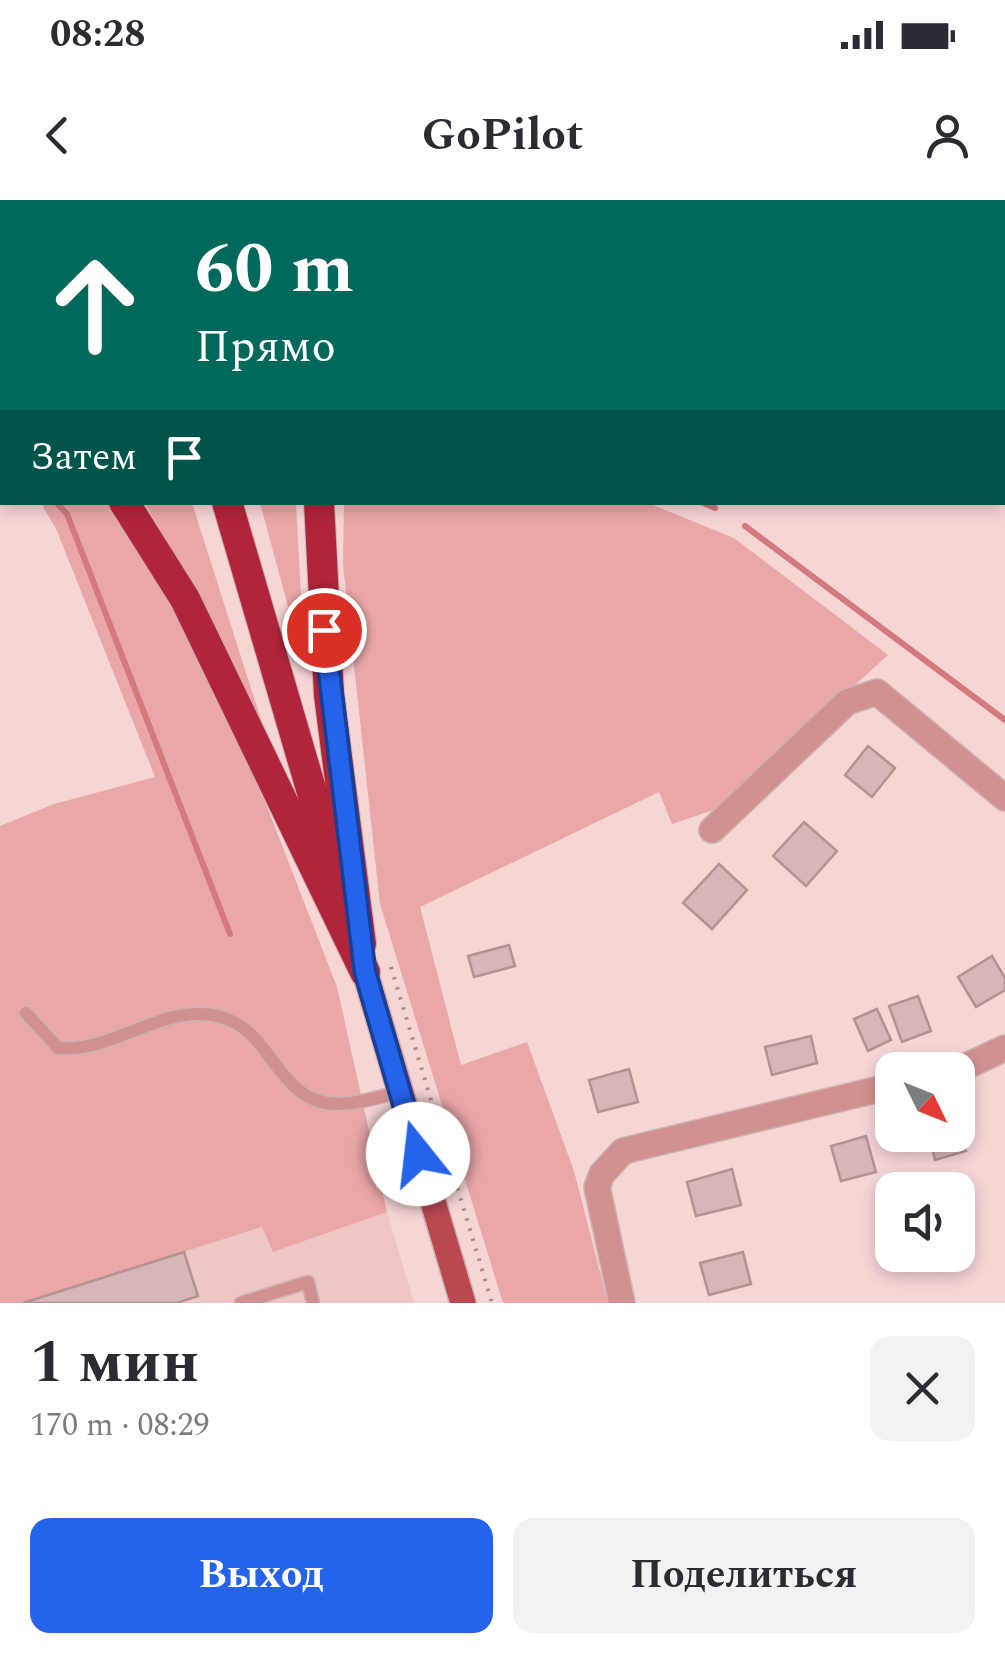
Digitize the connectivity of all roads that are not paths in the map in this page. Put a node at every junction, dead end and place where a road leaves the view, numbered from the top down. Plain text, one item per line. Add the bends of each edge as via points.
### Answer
1 (126, 505) edge
2 (228, 505) edge
3 (319, 505) edge
4 (1005, 798) edge
5 (712, 830) dead end
6 (365, 972) junction
7 (26, 1013) dead end
8 (1005, 1048) edge
9 (975, 1062) edge
10 (875, 1090) edge
11 (400, 1092) junction
12 (241, 1303) edge
13 (314, 1303) edge
14 (463, 1303) edge
15 (622, 1303) edge

1 - 6 highway via 185,599
2 - 6 highway
3 - 6 highway via 329,695
4 - 5 street via 877,692 846,702
6 - 11 main road
7 - 11 lane via 58,1048 79,1050 186,1014 219,1016 244,1026 298,1093 342,1104
8 - 9 street
10 - 15 street via 623,1151 597,1187
11 - 14 main road
12 - 13 lane via 308,1282

